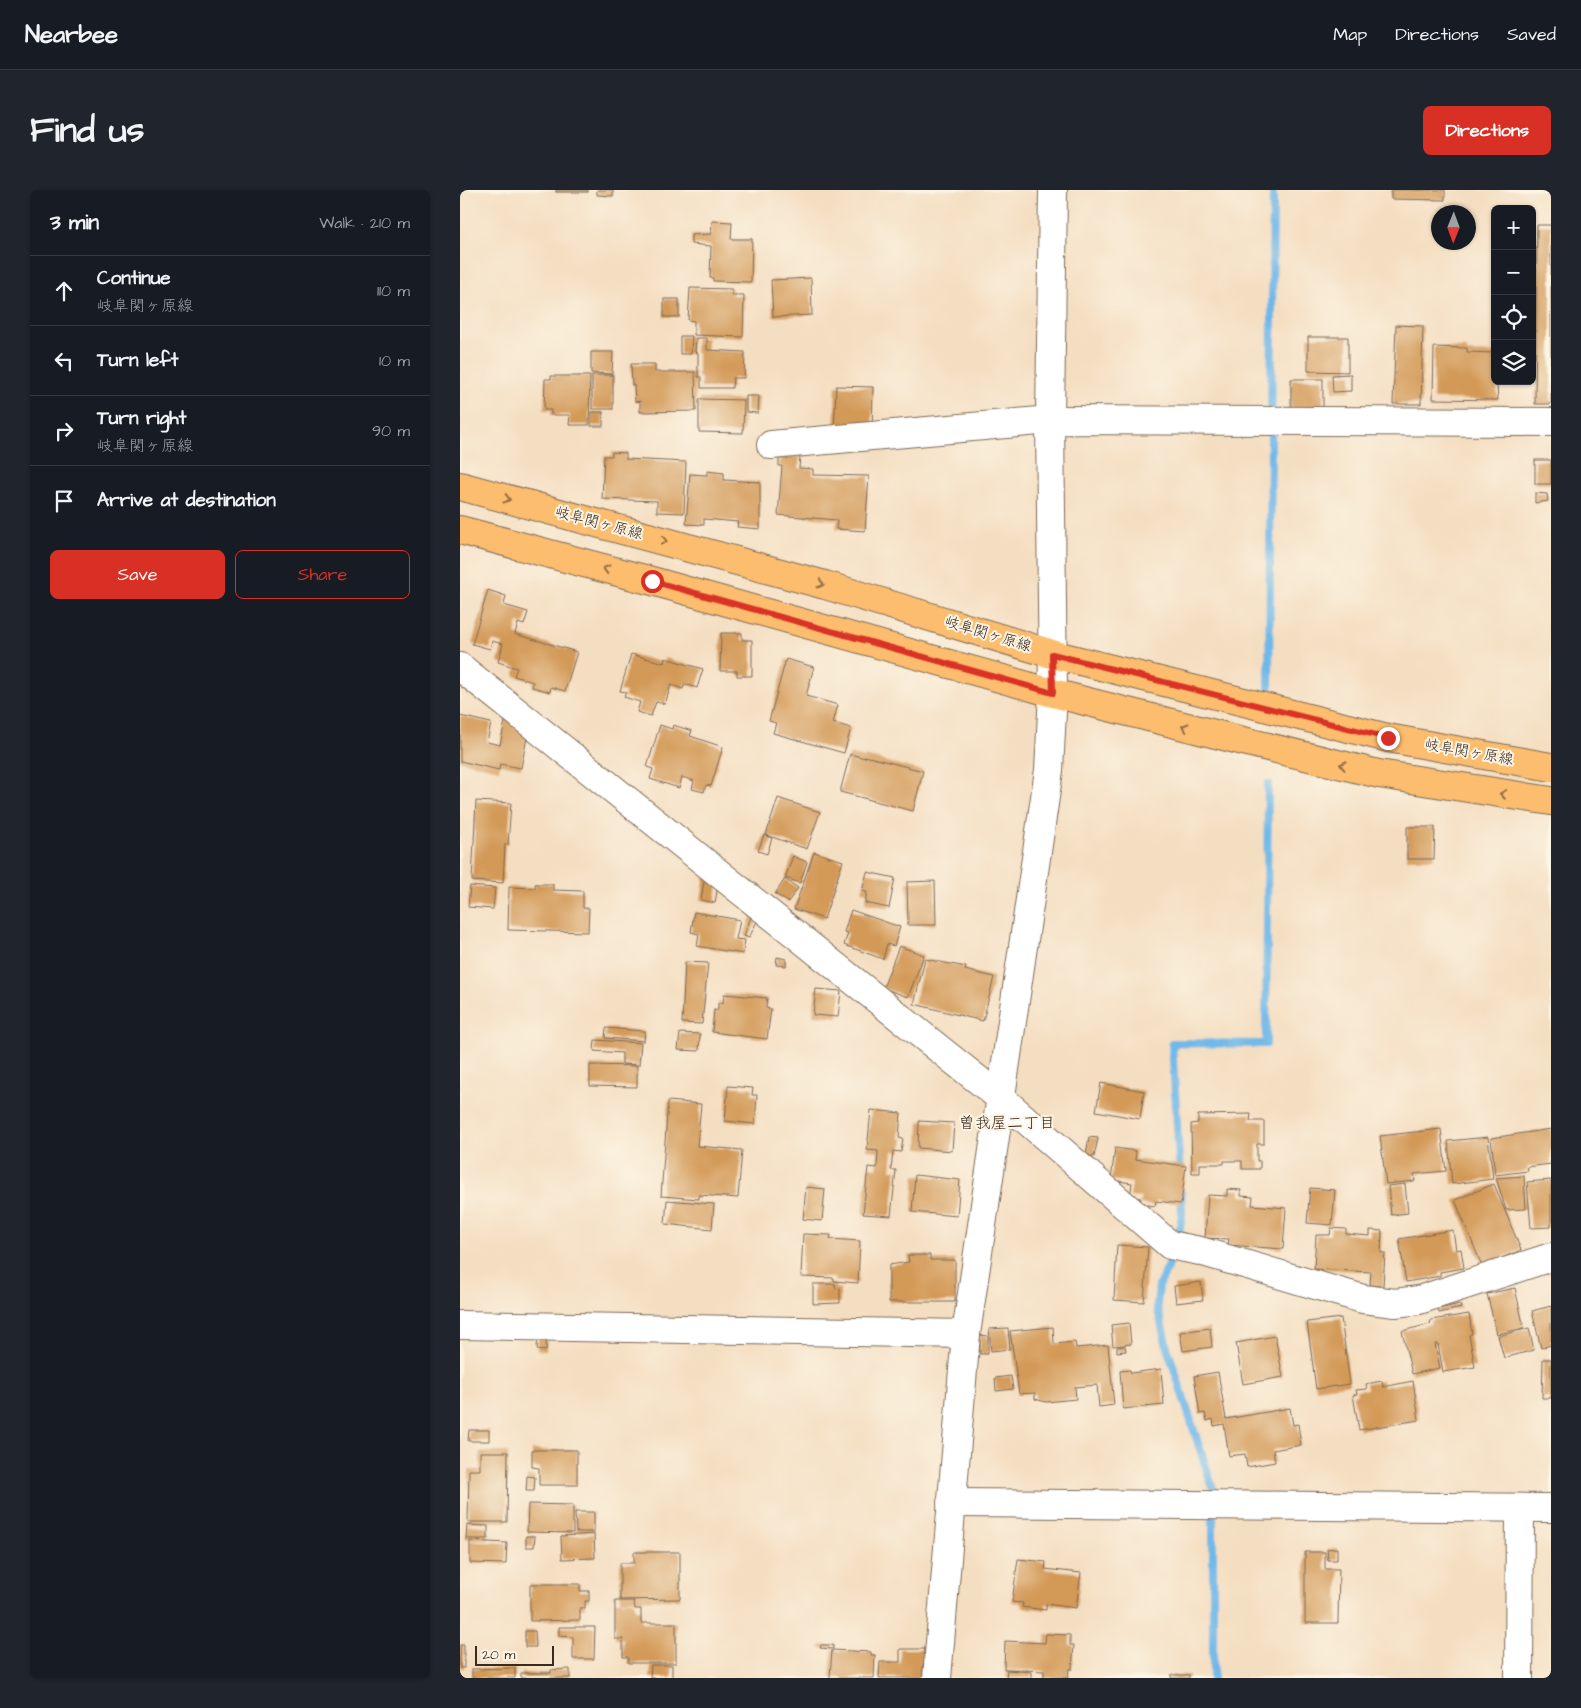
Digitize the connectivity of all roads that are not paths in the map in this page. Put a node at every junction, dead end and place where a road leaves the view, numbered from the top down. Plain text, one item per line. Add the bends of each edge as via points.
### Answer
1 (1053, 190) edge
2 (1050, 420) junction
3 (1551, 422) edge
4 (771, 445) dead end
5 (460, 486) edge
6 (460, 530) edge
7 (1052, 654) junction
8 (460, 667) edge
9 (1053, 693) junction
10 (1551, 767) edge
11 (1551, 801) edge
12 (1002, 1100) junction
13 (1551, 1257) edge
14 (460, 1326) edge
15 (966, 1334) junction
16 (951, 1503) junction
17 (1520, 1508) junction
18 (1551, 1508) edge
19 (936, 1678) edge
20 (1519, 1678) edge

1 - 2 street
2 - 3 street
2 - 4 street
2 - 7 street
5 -> 7 main road, 岐阜関ヶ原線 via 825,585
9 -> 6 main road
7 - 9 street
7 - 10 main road, 岐阜関ヶ原線 via 1388,738
8 - 12 street
11 -> 9 main road via 1379,774
9 - 12 street via 1048,770
12 - 13 street via 1170,1245 1363,1299 1394,1303 1419,1300
12 - 15 street
14 - 15 street
15 - 16 street
16 - 17 street
16 - 19 street
17 - 18 street
17 - 20 street

